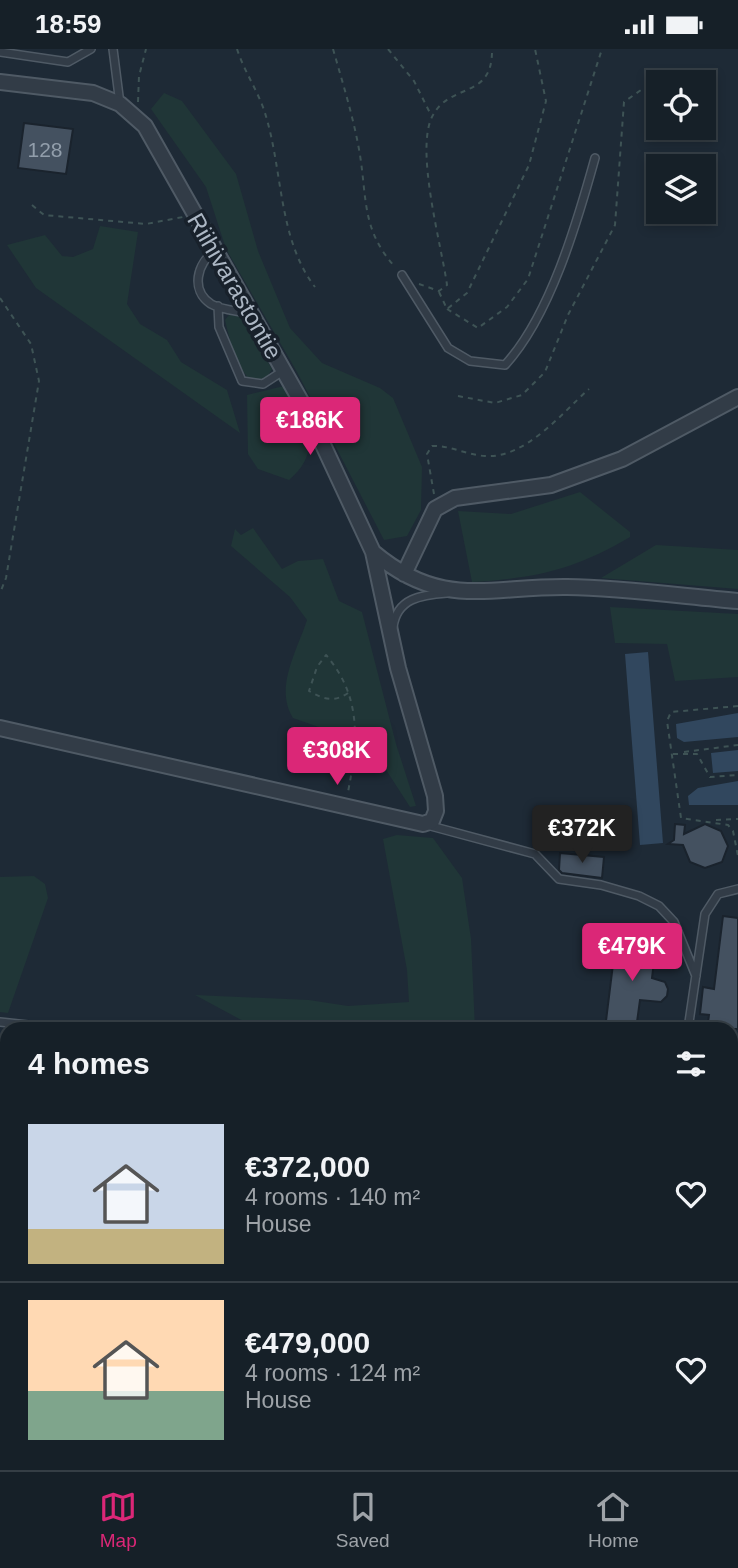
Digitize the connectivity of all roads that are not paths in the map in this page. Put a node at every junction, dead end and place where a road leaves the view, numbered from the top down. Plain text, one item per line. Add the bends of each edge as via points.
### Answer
1 (91, 49) edge
2 (113, 49) edge
3 (0, 52) edge
4 (0, 82) edge
5 (120, 104) junction
6 (595, 158) dead end
7 (215, 251) junction
8 (402, 275) road end
9 (218, 306) junction
10 (251, 314) junction
11 (283, 371) junction
12 (738, 397) edge
13 (373, 552) junction
14 (404, 574) junction
15 (472, 592) junction
16 (738, 601) edge
17 (392, 640) junction
18 (0, 728) edge
19 (423, 824) junction
20 (738, 889) edge
21 (696, 976) junction
22 (689, 1022) edge

1 - 3 lane via 68,62
2 - 5 lane
4 - 5 street, Riihivarastontie via 93,93
5 - 7 street, Riihivarastontie via 145,126
6 - 8 lane via 548,292 521,348 505,365 470,361 448,348
7 - 9 lane via 198,269 198,285
7 - 10 street, Riihivarastontie
9 - 10 lane
9 - 11 lane via 219,327 242,381 263,384
10 - 11 street, Riihivarastontie
11 - 13 street, Riihivarastontie via 311,419
12 - 14 street via 622,459 551,485 455,499 435,509
13 - 14 street, Riihivarastontie
13 - 17 street
14 - 15 street, Riihivarastontie via 454,591
15 - 16 street, Riihivarastontie via 565,587
15 - 17 lane via 413,597 399,607
17 - 19 street via 435,796 432,821
18 - 19 street
19 - 21 lane via 535,854 559,879 601,885 659,906 674,922
20 - 21 lane via 718,894 705,914
21 - 22 lane

